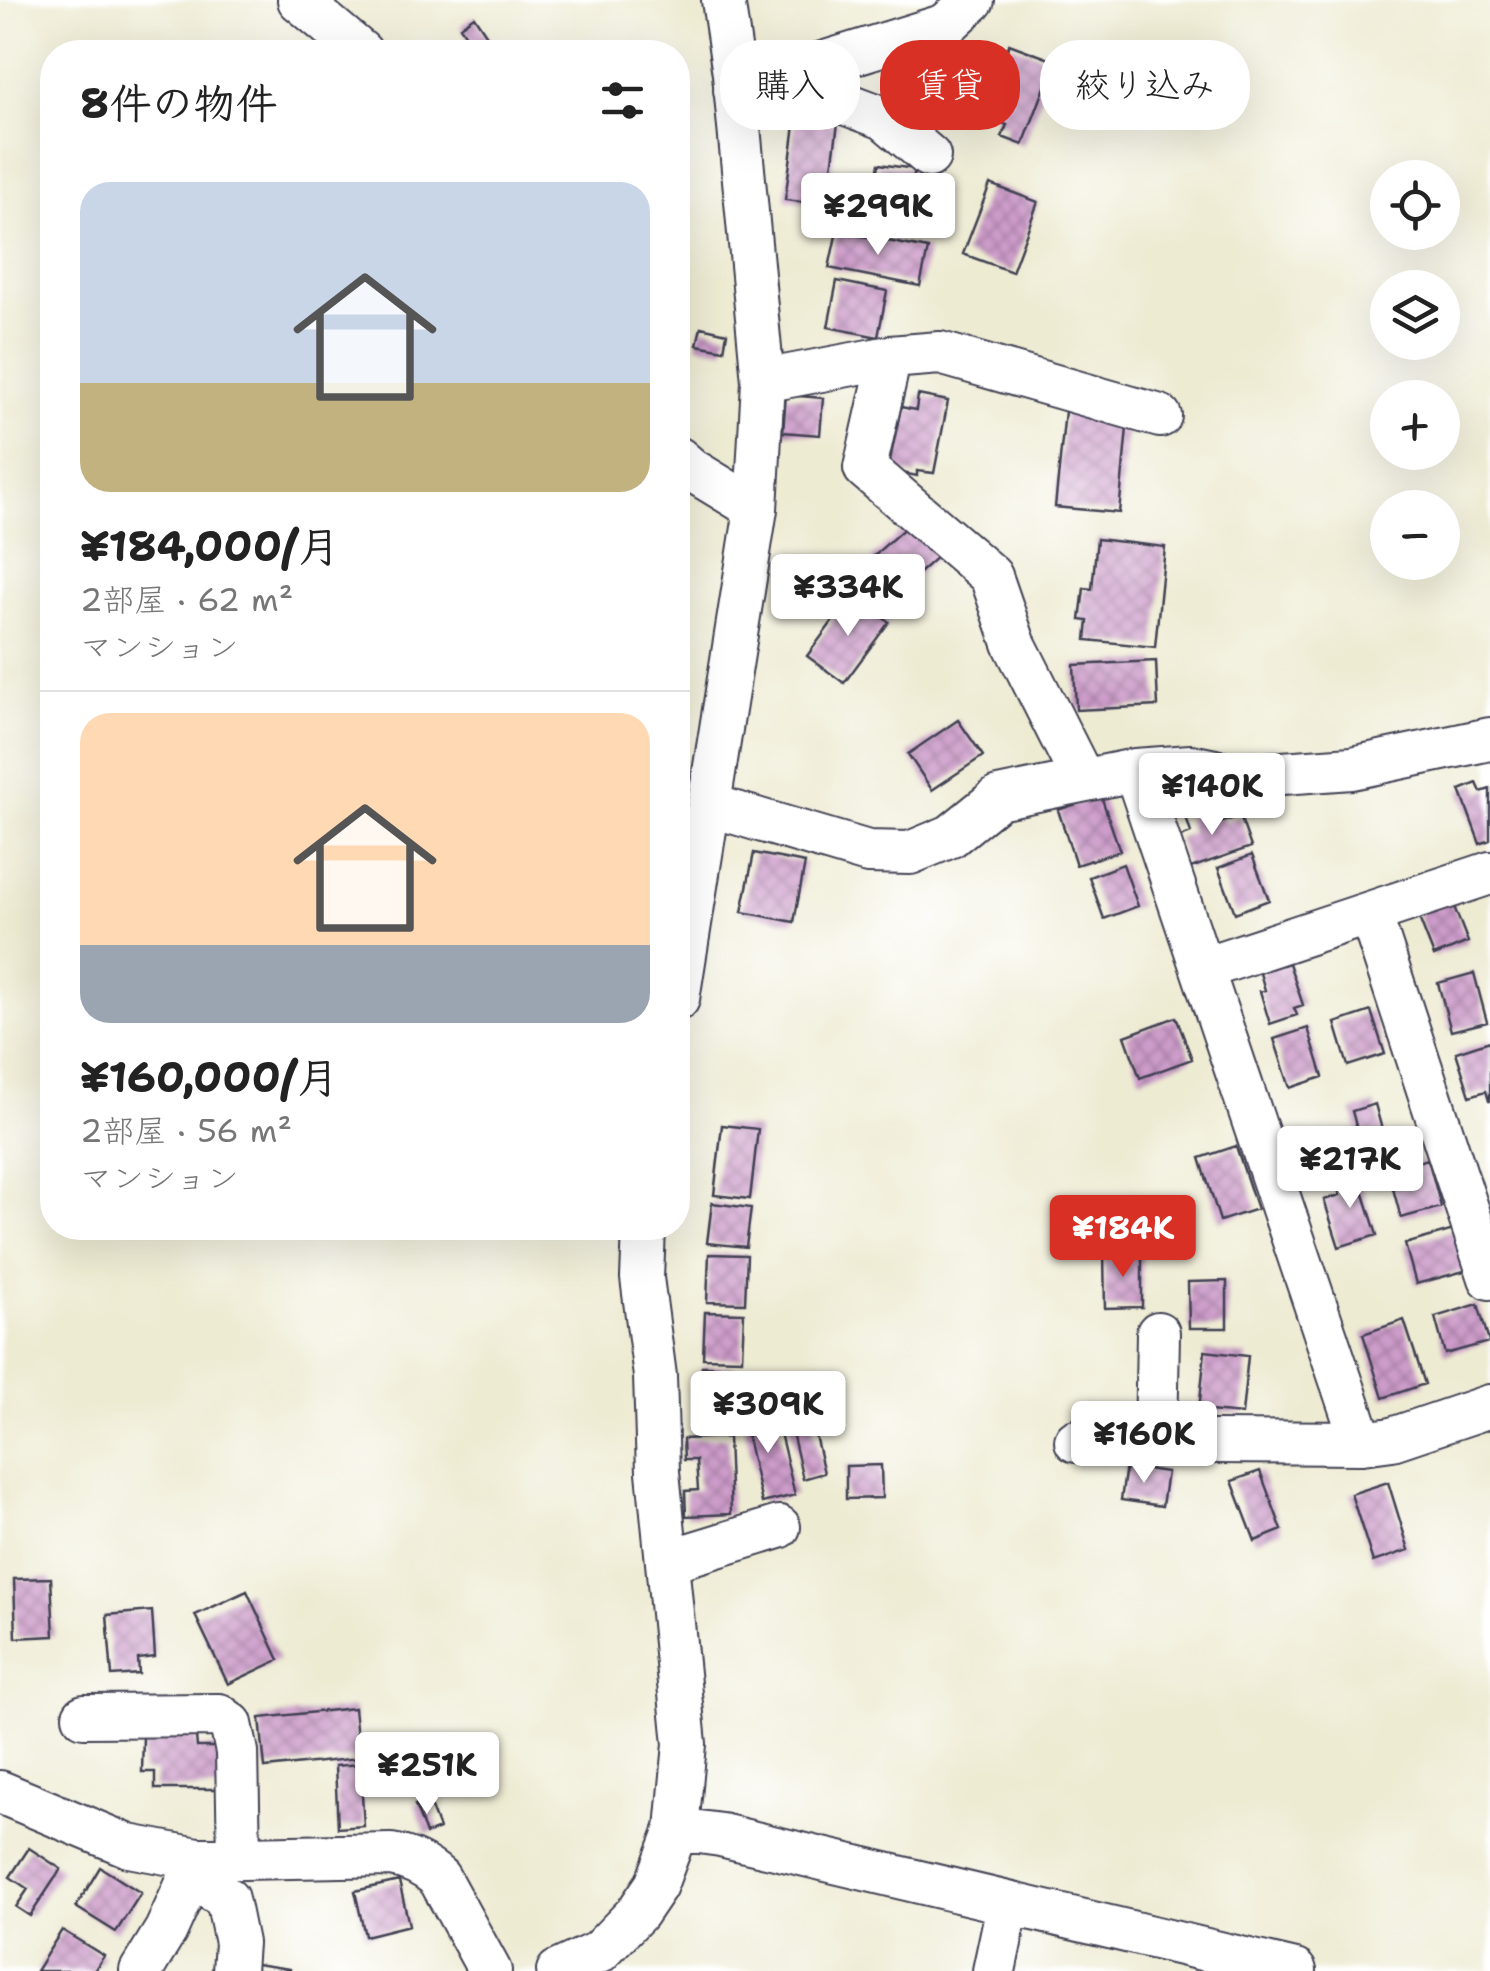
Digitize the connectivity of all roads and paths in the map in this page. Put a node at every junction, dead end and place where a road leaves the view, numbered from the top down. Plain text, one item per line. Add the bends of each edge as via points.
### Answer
1 (299, 0) edge
2 (723, 0) edge
3 (973, 0) edge
4 (347, 40) edge
5 (728, 40) edge
6 (860, 51) edge
7 (860, 109) edge
8 (739, 130) edge
9 (929, 156) dead end
10 (890, 357) junction
11 (763, 381) junction
12 (1160, 416) dead end
13 (690, 468) edge
14 (756, 508) junction
15 (1490, 740) edge
16 (1135, 770) junction
17 (1083, 780) junction
18 (709, 806) junction
19 (1490, 873) edge
20 (1370, 913) junction
21 (690, 924) edge
22 (1204, 968) junction
23 (644, 1240) edge
24 (1490, 1278) edge
25 (1158, 1334) dead end
26 (1490, 1406) edge
27 (1156, 1440) junction
28 (1076, 1441) dead end
29 (1362, 1443) junction
30 (779, 1527) dead end
31 (668, 1562) junction
32 (84, 1716) dead end
33 (7, 1810) edge
34 (677, 1830) junction
35 (209, 1864) junction
36 (1008, 1905) junction
37 (141, 1971) edge
38 (234, 1971) edge
39 (490, 1971) edge
40 (558, 1971) edge
41 (994, 1971) edge
42 (1295, 1971) edge

1 - 4 street
2 - 5 street
3 - 6 street via 946,26
7 - 9 street via 884,118
8 - 11 street
10 - 11 street
10 - 12 street via 940,353
10 - 17 street via 864,468 991,576 1014,643
11 - 14 street
13 - 14 street
14 - 18 street
15 - 16 street via 1352,768 1239,776 1192,766
16 - 17 street
16 - 22 street
17 - 18 street via 998,798 951,836 910,853 868,852
18 - 21 street
19 - 20 street
20 - 22 street
20 - 24 street
22 - 29 street
23 - 31 street
25 - 27 street
26 - 29 street via 1392,1440
27 - 28 street
27 - 29 street
30 - 31 street
31 - 34 street via 684,1744
32 - 35 street via 219,1715 231,1724 237,1752
33 - 35 street
34 - 36 street
34 - 40 street via 656,1885 620,1933 599,1952
35 - 37 street
35 - 38 street via 226,1899 236,1942
35 - 39 street via 406,1858 438,1878
36 - 41 street
36 - 42 street

